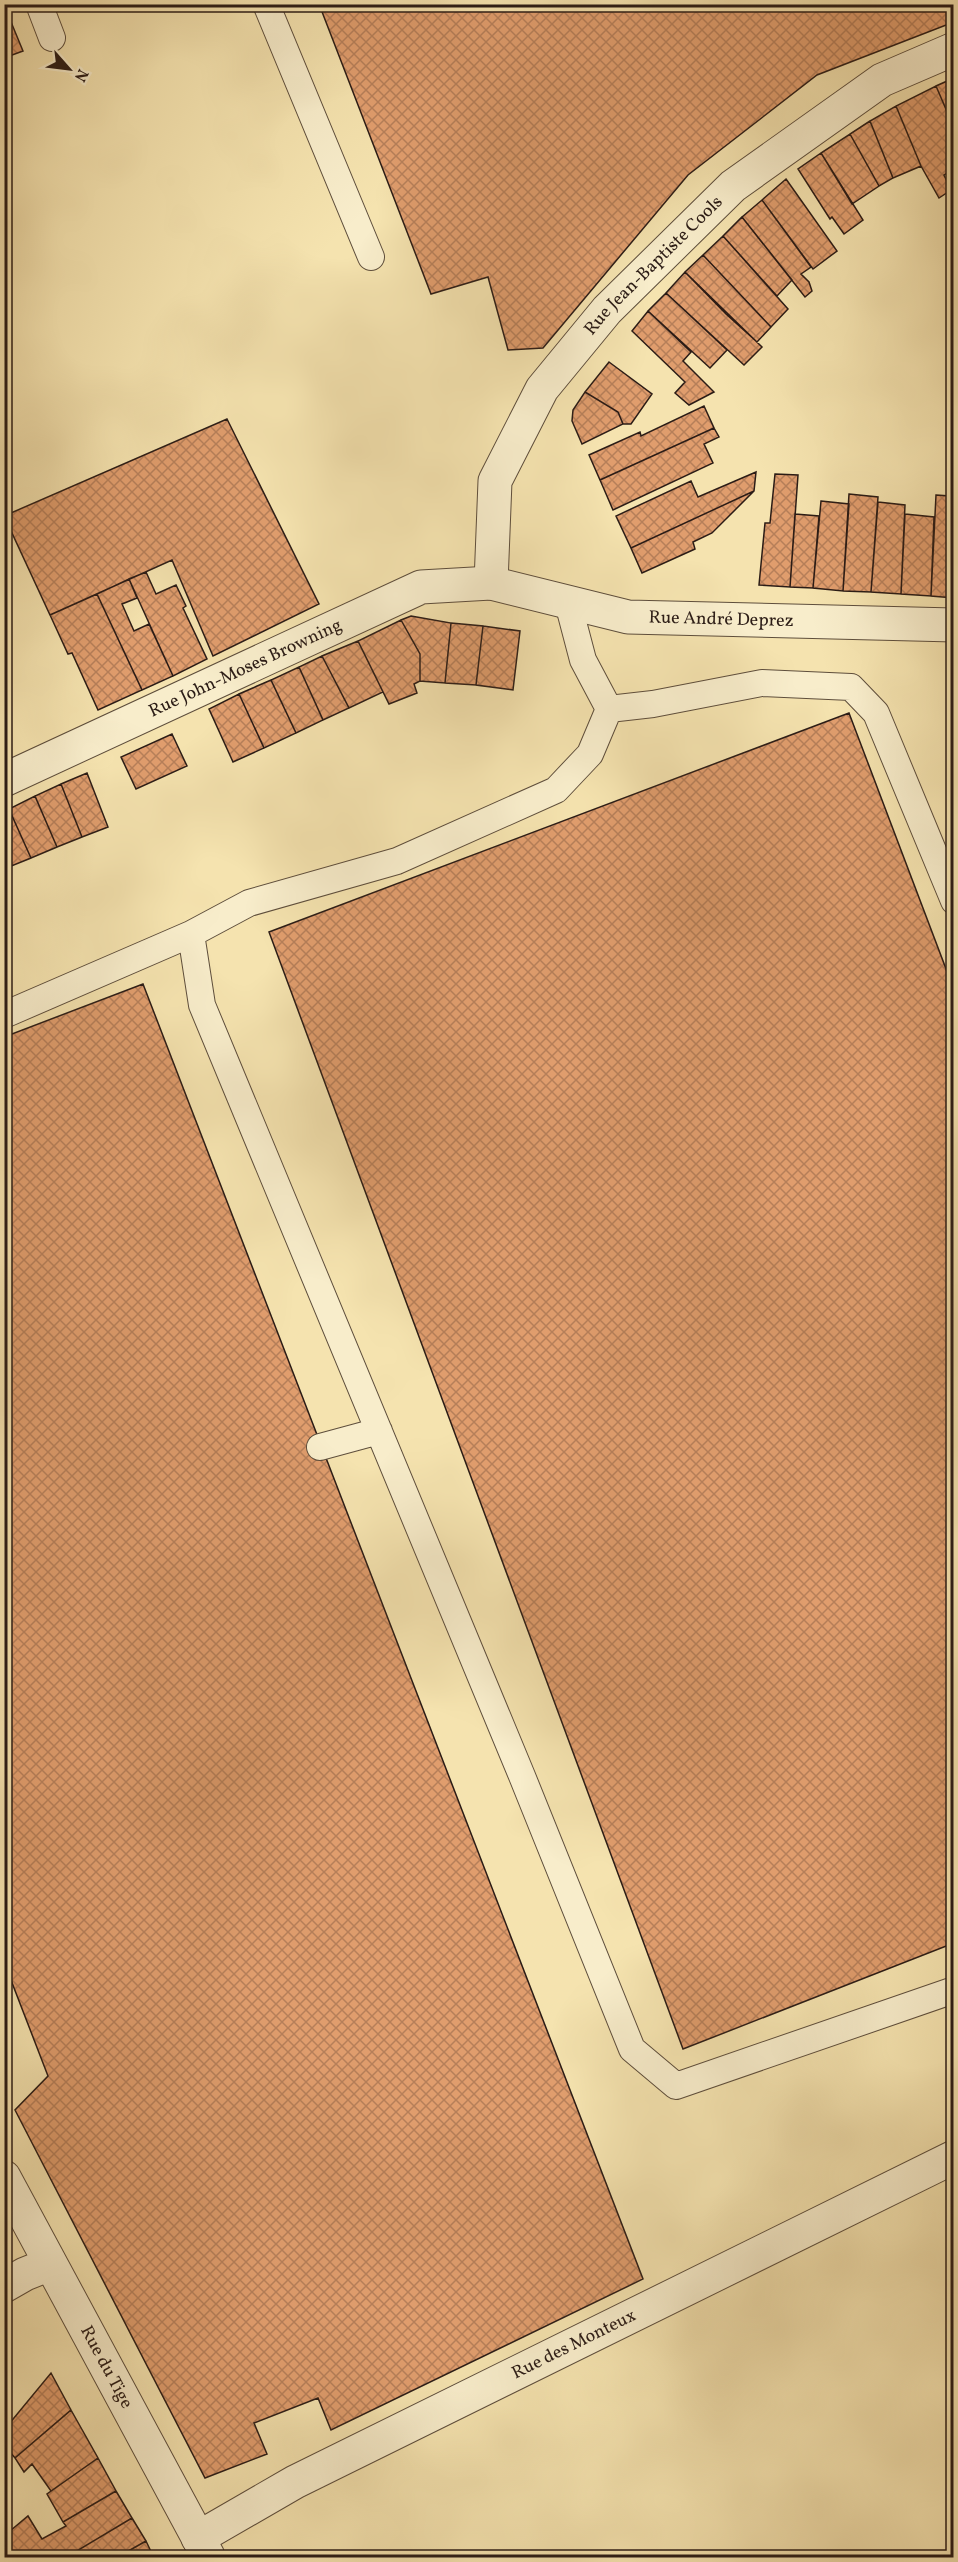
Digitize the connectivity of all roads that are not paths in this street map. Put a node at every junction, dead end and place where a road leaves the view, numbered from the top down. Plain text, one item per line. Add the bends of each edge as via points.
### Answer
1 (39, 4) edge
2 (266, 4) edge
3 (52, 38) dead end
4 (954, 49) edge
5 (371, 257) dead end
6 (491, 584) junction
7 (568, 603) junction
8 (954, 626) edge
9 (609, 709) junction
10 (4, 780) edge
11 (954, 901) edge
12 (191, 934) junction
13 (4, 1015) edge
14 (379, 1431) junction
15 (320, 1447) dead end
16 (954, 1990) edge
17 (954, 2157) edge
18 (4, 2178) edge
19 (50, 2264) junction
20 (4, 2286) edge
21 (203, 2548) edge

1 - 3 lane
2 - 5 lane
4 - 6 street, Rue Jean-Baptiste Cools via 882,80 733,186 607,310 542,389 495,481
6 - 7 street, Rue André Deprez
6 - 10 street, Rue John-Moses Browning via 422,587
7 - 8 street, Rue André Deprez via 628,617
7 - 9 lane via 583,660
9 - 11 lane via 762,682 851,687 876,713
9 - 12 lane via 590,754 556,790 397,861 249,903
12 - 13 lane
12 - 14 lane via 202,1005
14 - 15 lane
14 - 16 lane via 632,2049 676,2086
17 - 21 street, Rue des Monteux via 295,2482
18 - 19 street, Rue du Tige
19 - 20 street
19 - 21 street, Rue du Tige

